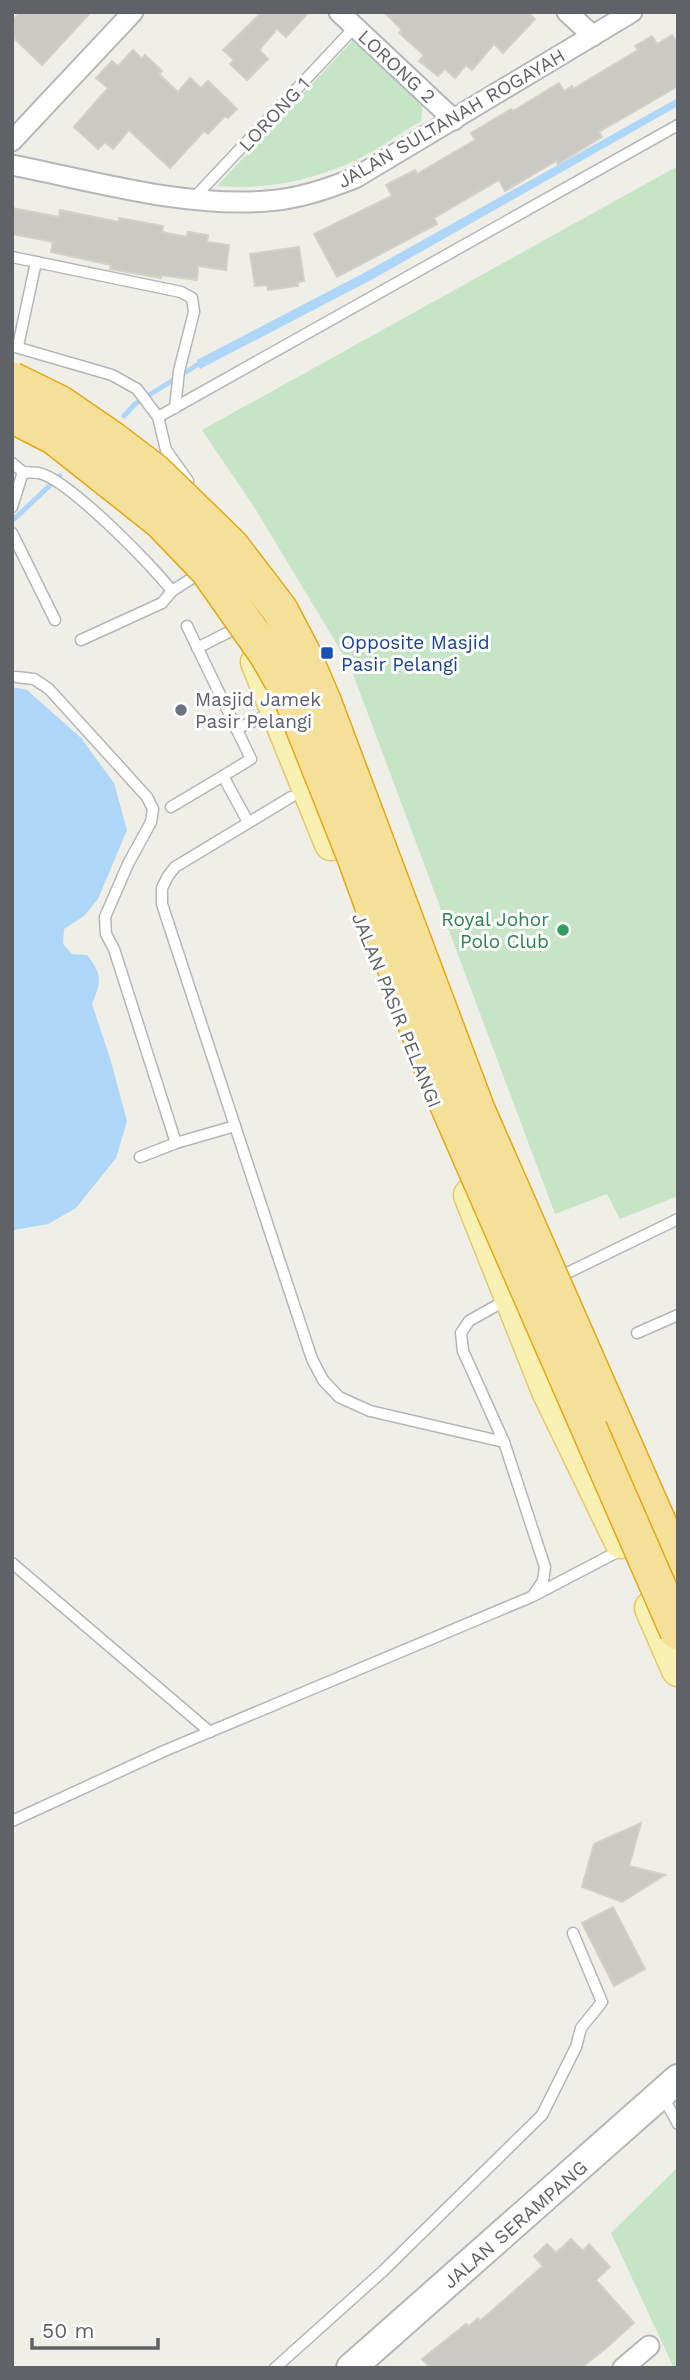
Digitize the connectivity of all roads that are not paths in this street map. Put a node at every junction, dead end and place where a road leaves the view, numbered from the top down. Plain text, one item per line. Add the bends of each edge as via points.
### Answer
1 (133, 12) edge
2 (339, 12) edge
3 (567, 12) edge
4 (632, 12) edge
5 (355, 27) junction
6 (593, 36) junction
7 (454, 120) junction
8 (678, 125) edge
9 (12, 141) edge
10 (12, 165) edge
11 (192, 200) junction
12 (12, 257) edge
13 (36, 262) junction
14 (14, 359) edge
15 (175, 408) junction
16 (12, 415) edge
17 (158, 417) junction
18 (12, 431) edge
19 (12, 463) edge
20 (23, 472) junction
21 (188, 481) junction
22 (12, 507) edge
23 (12, 533) edge
24 (184, 583) junction
25 (55, 620) dead end
26 (187, 626) dead end
27 (237, 628) junction
28 (80, 640) dead end
29 (197, 648) junction
30 (16, 677) dead end
31 (278, 711) junction
32 (236, 729) junction
33 (223, 776) junction
34 (291, 797) dead end
35 (171, 807) dead end
36 (248, 822) junction
37 (235, 1126) junction
38 (176, 1143) junction
39 (139, 1157) dead end
40 (678, 1219) edge
41 (561, 1276) junction
42 (510, 1298) junction
43 (678, 1315) edge
44 (637, 1333) dead end
45 (503, 1442) junction
46 (678, 1541) edge
47 (625, 1548) junction
48 (12, 1563) edge
49 (678, 1567) edge
50 (531, 1597) junction
51 (678, 1632) edge
52 (678, 1670) edge
53 (210, 1732) junction
54 (12, 1821) edge
55 (573, 1933) dead end
56 (670, 2087) edge
57 (678, 2124) edge
58 (649, 2346) dead end
59 (275, 2368) edge
60 (351, 2368) edge
61 (624, 2368) edge

1 - 9 street
2 - 5 street, LORONG 2
3 - 6 street
4 - 6 street, JALAN SULTANAH ROGAYAH
5 - 7 street, LORONG 2
5 - 11 lane, LORONG 1
6 - 7 street, JALAN SULTANAH ROGAYAH
7 - 11 street, JALAN SULTANAH ROGAYAH via 355,178 323,191 265,201
8 - 15 lane
10 - 11 street, JALAN SULTANAH ROGAYAH
12 - 13 lane
13 - 14 lane
13 - 15 lane via 192,298 194,312
14 - 17 lane via 112,374 137,389
14 - 21 main road
14 - 49 highway, bridge via 59,403 155,472 232,547 280,610 323,701 477,1110
15 - 17 lane
16 - 51 highway, bridge via 55,437 180,540 232,601 290,696 433,1071
17 - 21 lane via 166,450
18 - 24 main road, JALAN PASIR PELANGI via 36,442 134,515
19 - 20 lane
20 - 22 lane
20 - 24 lane via 41,473 65,488 156,570
21 - 41 main road via 218,509 274,577 309,633
23 - 25 lane
24 - 27 main road, JALAN PASIR PELANGI
24 - 28 lane via 162,603
26 - 29 lane
27 - 29 lane
27 - 31 main road, JALAN PASIR PELANGI
29 - 32 lane
30 - 38 lane via 34,679 49,688 147,797 153,810 105,918 106,934
31 - 32 lane
31 - 42 main road, JALAN PASIR PELANGI
32 - 33 lane via 251,759
33 - 35 lane
33 - 36 lane
34 - 36 lane
36 - 37 lane via 175,867 162,888 162,904
37 - 38 lane
37 - 45 lane via 312,1359 323,1380 339,1397 370,1411
38 - 39 lane
40 - 41 lane
41 - 42 lane
41 - 46 main road
42 - 45 lane via 469,1321 461,1333 463,1351
42 - 47 main road, JALAN PASIR PELANGI via 548,1391
43 - 44 lane
45 - 50 lane via 545,1567 543,1581
47 - 50 lane
47 - 52 main road, JALAN PASIR PELANGI
48 - 53 lane
50 - 53 lane
53 - 54 lane
55 - 59 lane via 602,2002 581,2028 542,2115 382,2272
56 - 57 lane
56 - 60 main road, JALAN SERAMPANG
58 - 61 street

